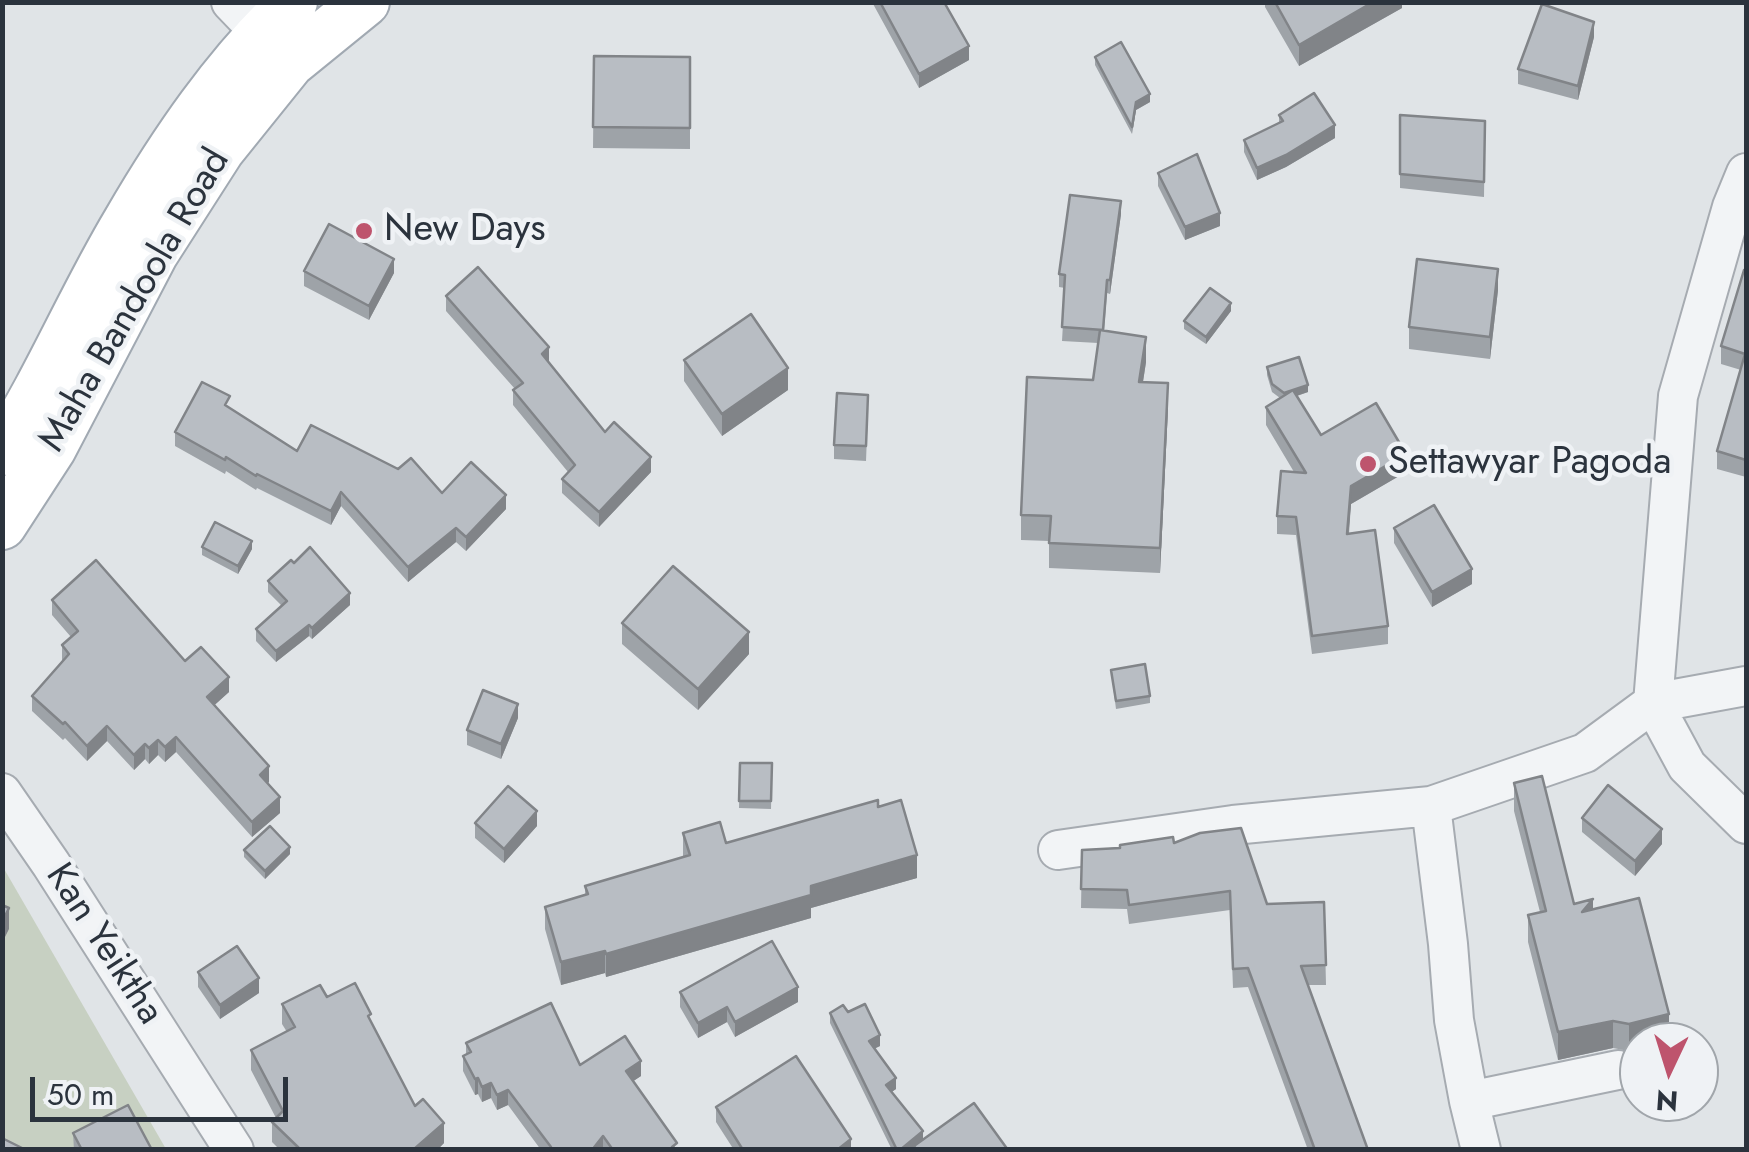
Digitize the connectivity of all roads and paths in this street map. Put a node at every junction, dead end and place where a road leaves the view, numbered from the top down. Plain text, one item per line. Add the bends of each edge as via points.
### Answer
1 (364, 2) edge
2 (269, 25) edge
3 (1746, 173) edge
4 (2, 452) edge
5 (2, 525) edge
6 (1746, 686) edge
7 (1654, 703) junction
8 (2, 793) edge
9 (1431, 806) junction
10 (1746, 824) edge
11 (1058, 850) dead end
12 (1618, 1070) dead end
13 (1469, 1101) junction
14 (234, 1150) edge
15 (1481, 1150) edge

1 - 2 main road, Maha Bandoola Road
2 - 4 main road, Maha Bandoola Road via 192,119 126,223
2 - 5 main road, Maha Bandoola Road via 220,150 154,253 52,448
3 - 7 street via 1678,396
6 - 7 street
7 - 9 street via 1585,753
7 - 10 street via 1687,766
8 - 14 street, Kan Yeiktha
9 - 11 street via 1233,824
9 - 13 street
12 - 13 street
13 - 15 street

